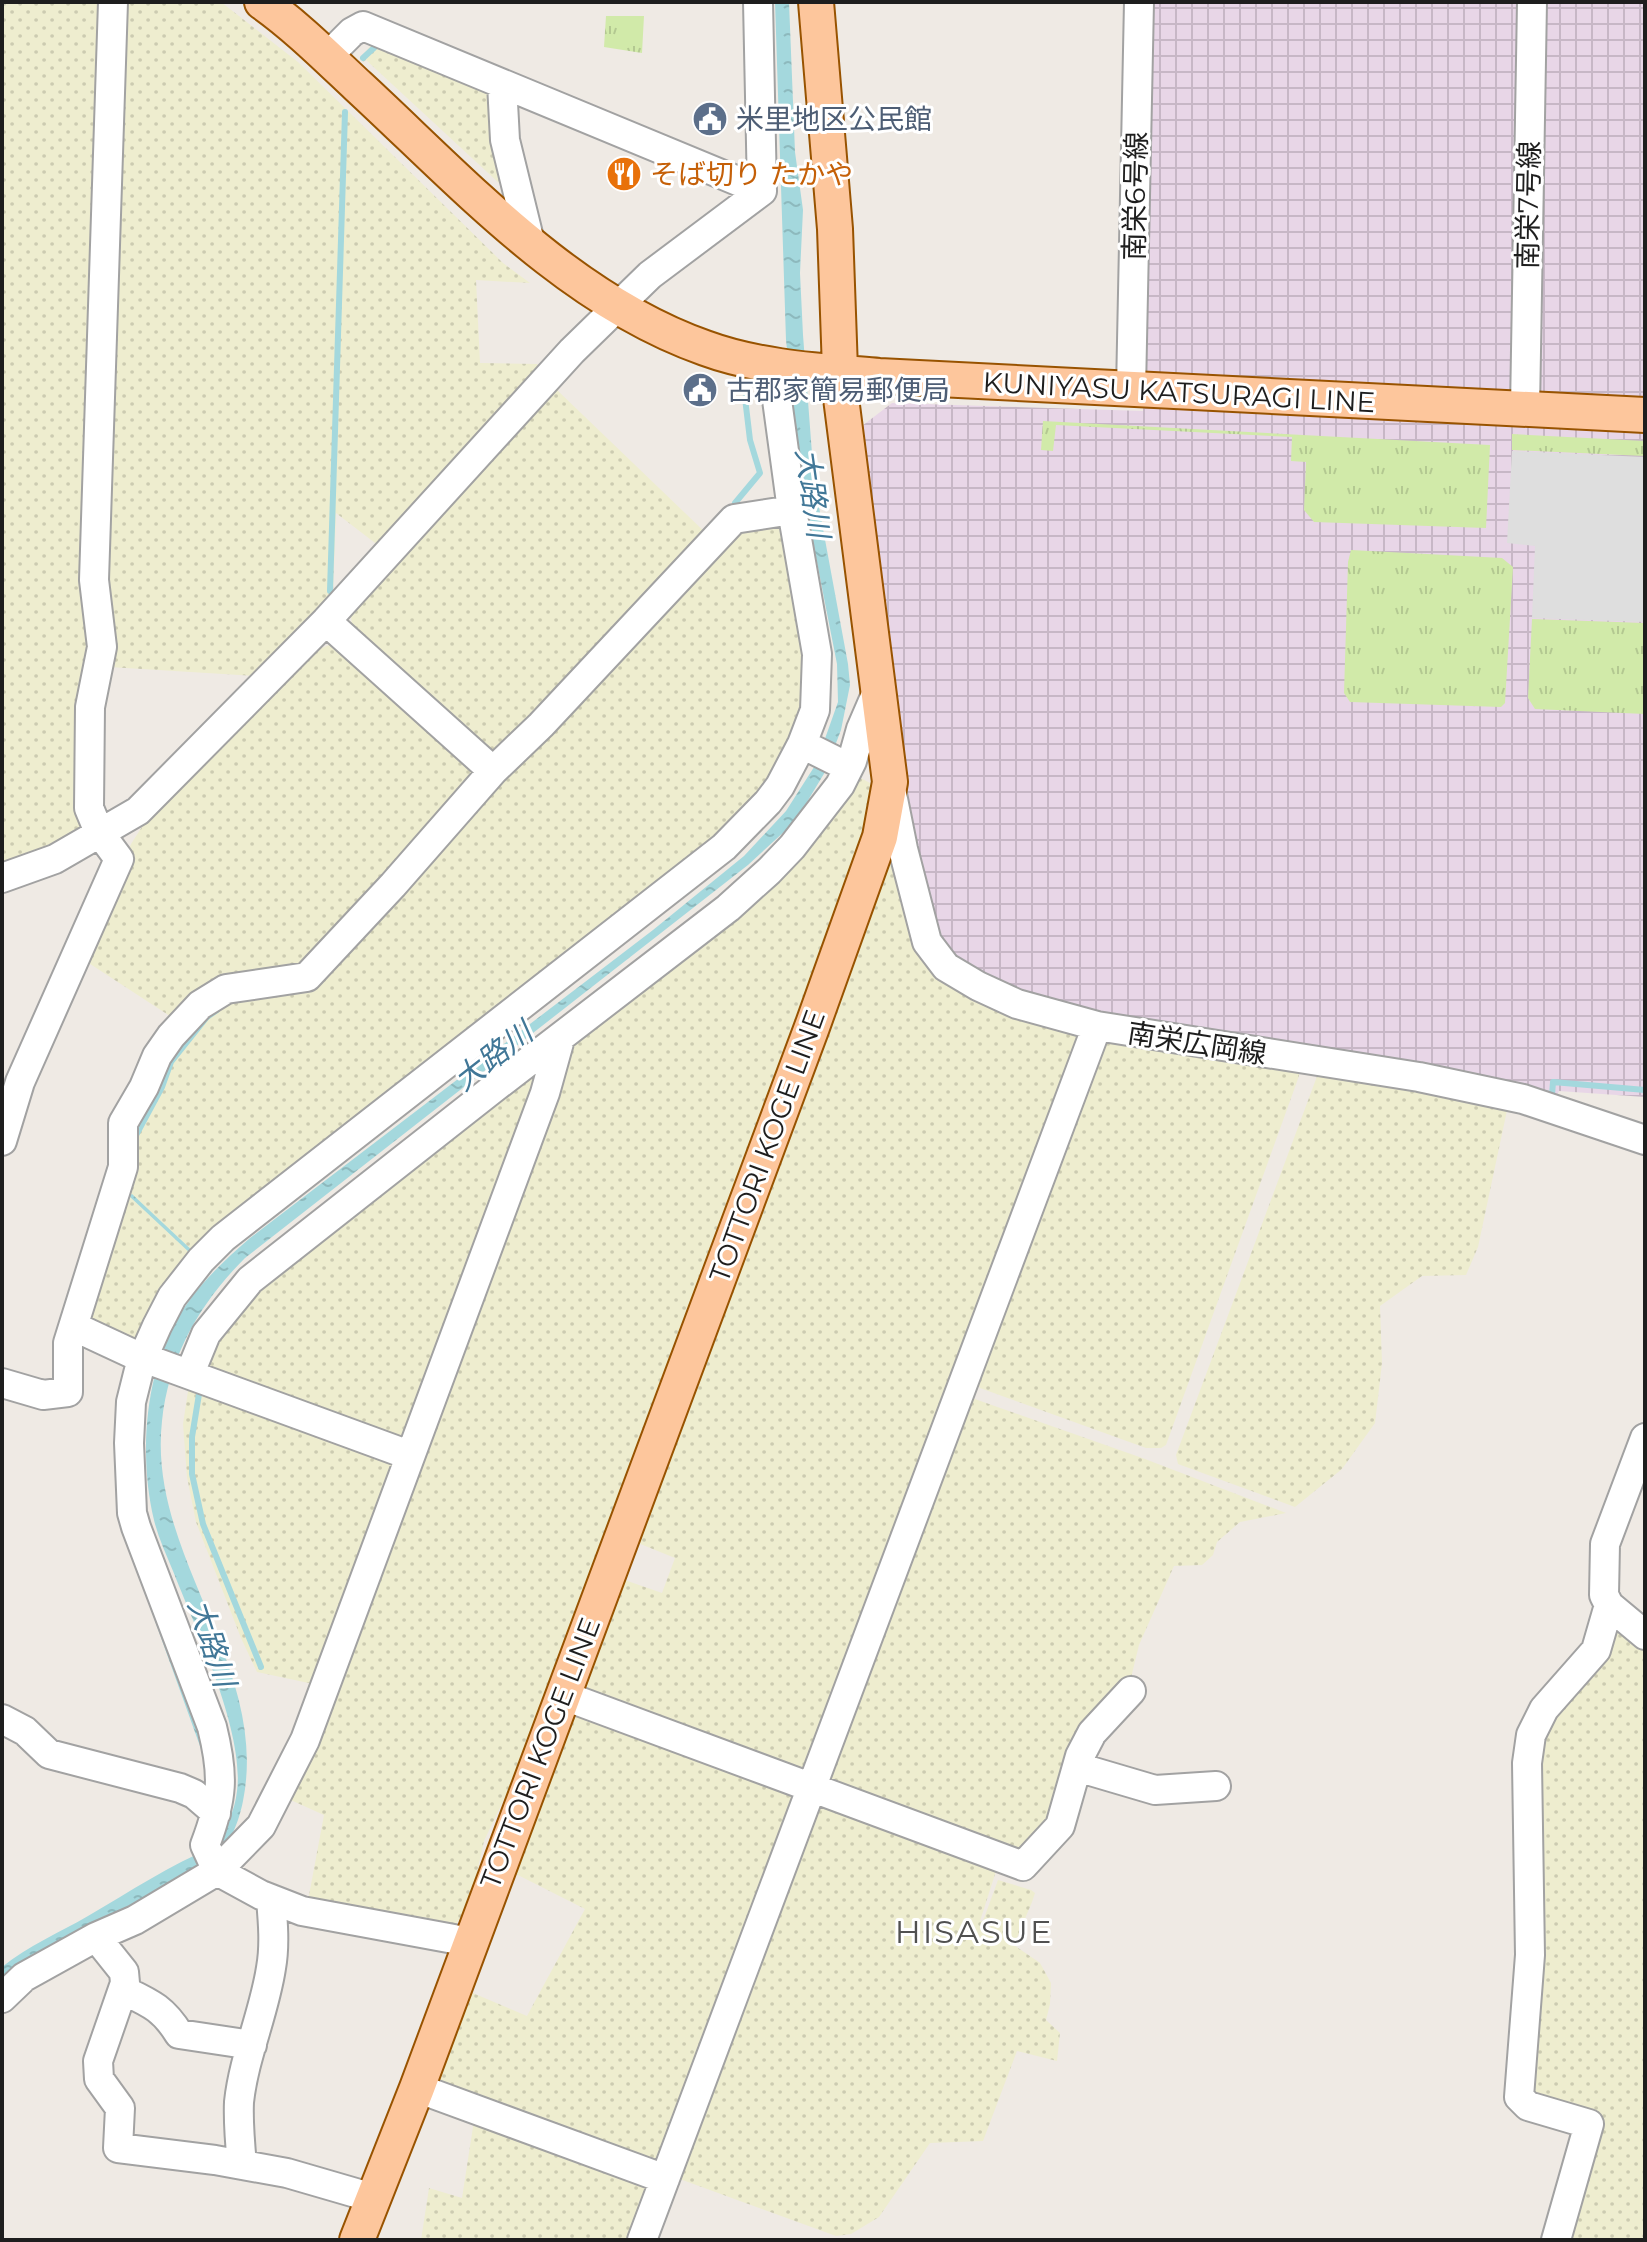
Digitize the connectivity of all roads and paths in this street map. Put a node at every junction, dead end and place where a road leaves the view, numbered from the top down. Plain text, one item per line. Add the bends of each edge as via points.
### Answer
1 (113, 2) edge
2 (262, 2) edge
3 (758, 2) edge
4 (816, 2) edge
5 (1139, 2) edge
6 (1532, 2) edge
7 (327, 57) junction
8 (502, 84) junction
9 (762, 191) junction
10 (530, 242) junction
11 (618, 307) junction
12 (803, 367) junction
13 (1131, 390) junction
14 (1525, 409) junction
15 (1645, 415) edge
16 (792, 510) junction
17 (326, 621) junction
18 (877, 692) junction
19 (802, 744) junction
20 (848, 767) junction
21 (493, 771) junction
22 (890, 782) junction
23 (99, 832) junction
24 (2, 878) edge
25 (1097, 1026) junction
26 (560, 1039) junction
27 (1645, 1140) edge
28 (2, 1141) edge
29 (75, 1327) junction
30 (144, 1358) junction
31 (189, 1373) junction
32 (2, 1383) edge
33 (1645, 1438) edge
34 (409, 1455) junction
35 (1609, 1605) junction
36 (1645, 1635) edge
37 (1131, 1691) dead end
38 (562, 1695) junction
39 (2, 1719) edge
40 (1077, 1767) junction
41 (1216, 1786) dead end
42 (813, 1787) junction
43 (216, 1813) junction
44 (212, 1860) junction
45 (271, 1899) junction
46 (96, 1937) junction
47 (470, 1942) junction
48 (123, 1990) junction
49 (2, 1998) edge
50 (252, 2045) junction
51 (417, 2088) junction
52 (242, 2165) junction
53 (665, 2179) junction
54 (373, 2198) junction
55 (357, 2240) edge
56 (642, 2240) edge
57 (1556, 2240) edge

1 - 23 street via 94,580 102,647 90,707 88,760 89,808
2 - 7 main road, KUNIYASU KATSURAGI LINE
3 - 9 street
4 - 12 main road, TOTTORI KOGE LINE via 835,229
5 - 13 street, 南栄6号線
6 - 14 street, 南栄7号線
7 - 8 street via 363,26
7 - 10 main road, KUNIYASU KATSURAGI LINE
8 - 9 street
8 - 10 street via 505,140
9 - 11 street via 650,275
10 - 11 main road, KUNIYASU KATSURAGI LINE via 574,280
11 - 12 main road, KUNIYASU KATSURAGI LINE via 705,348
11 - 17 street
12 - 13 main road, KUNIYASU KATSURAGI LINE
12 - 16 street
12 - 18 main road, TOTTORI KOGE LINE
13 - 14 main road, KUNIYASU KATSURAGI LINE
14 - 15 main road, KUNIYASU KATSURAGI LINE
16 - 19 street via 817,654 815,710
16 - 21 street via 734,519
17 - 21 street
17 - 23 street via 138,811
18 - 20 street
18 - 22 main road, TOTTORI KOGE LINE
19 - 20 street
19 - 30 street via 768,802 724,847 223,1238 172,1297
20 - 26 street via 840,785 769,871
21 - 29 street via 307,977 226,989 200,1005 171,1036 123,1123 123,1167
22 - 25 street, 南栄広岡線 via 927,942 946,967 1017,1004
22 - 38 main road, TOTTORI KOGE LINE via 880,837 812,1027
23 - 24 street via 55,859
23 - 28 street via 119,859 20,1082
25 - 27 street, 南栄広岡線 via 1419,1077 1578,1115
25 - 42 street
26 - 31 street via 250,1280 206,1334
26 - 34 street via 545,1093
29 - 30 street
29 - 32 street via 68,1343 68,1392 43,1395
30 - 31 street
30 - 43 street via 131,1402 132,1513 212,1727 221,1780
31 - 34 street
33 - 35 street via 1605,1544 1604,1595
34 - 44 street via 305,1740 261,1826
35 - 36 street
35 - 57 street via 1596,1650 1544,1709 1531,1735 1527,1763 1530,1955 1519,2097 1528,2106 1589,2124
37 - 40 street via 1092,1733
38 - 42 street
38 - 47 main road, TOTTORI KOGE LINE
39 - 43 street via 25,1731 49,1754 180,1788
40 - 41 street via 1155,1790
40 - 42 street via 1060,1826 1023,1866
42 - 53 street
43 - 44 street
44 - 45 street
44 - 46 street via 135,1920
45 - 47 street via 302,1911
45 - 50 street via 272,1967
46 - 48 street via 124,1972
46 - 49 street via 24,1977
47 - 51 main road, TOTTORI KOGE LINE
48 - 50 street via 156,2006 179,2034
48 - 52 street via 98,2061 99,2079 120,2108 118,2148
50 - 52 street via 239,2102
51 - 53 street
51 - 54 main road, TOTTORI KOGE LINE
52 - 54 street
53 - 56 street
54 - 55 main road, TOTTORI KOGE LINE

